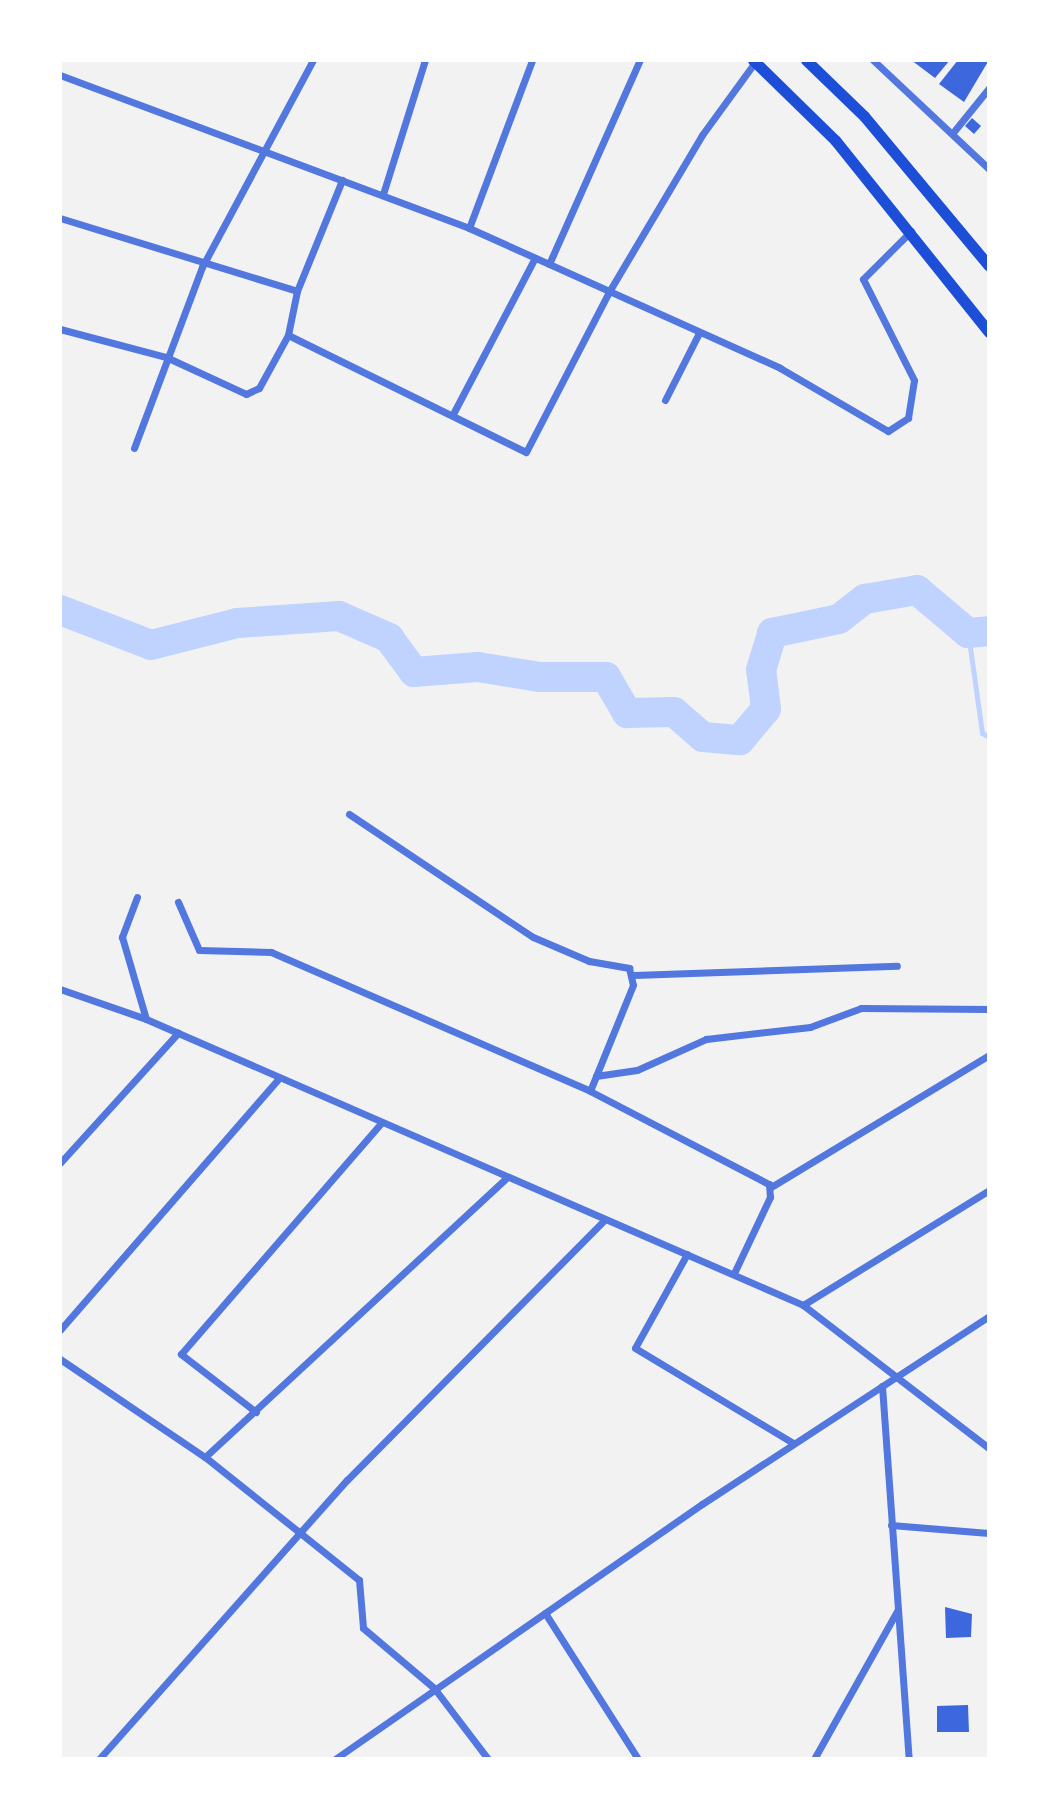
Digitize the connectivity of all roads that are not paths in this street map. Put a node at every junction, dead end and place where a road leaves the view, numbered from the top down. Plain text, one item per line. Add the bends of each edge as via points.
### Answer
1 (313, 60) edge
2 (425, 60) edge
3 (532, 60) edge
4 (640, 60) edge
5 (806, 60) edge
6 (873, 60) edge
7 (754, 61) edge
8 (60, 75) edge
9 (989, 88) edge
10 (955, 130) junction
11 (261, 151) junction
12 (989, 169) edge
13 (342, 180) junction
14 (383, 194) junction
15 (60, 218) edge
16 (469, 228) junction
17 (911, 231) junction
18 (535, 258) junction
19 (549, 264) junction
20 (989, 266) edge
21 (202, 267) junction
22 (610, 290) junction
23 (297, 291) junction
24 (60, 329) edge
25 (989, 332) edge
26 (699, 333) junction
27 (288, 335) junction
28 (166, 357) junction
29 (665, 400) dead end
30 (454, 412) junction
31 (134, 448) dead end
32 (349, 814) dead end
33 (137, 897) dead end
34 (178, 902) dead end
35 (897, 966) dead end
36 (634, 975) junction
37 (63, 990) edge
38 (60, 999) edge
39 (989, 1009) edge
40 (146, 1019) junction
41 (178, 1033) junction
42 (989, 1055) edge
43 (596, 1076) junction
44 (278, 1079) junction
45 (590, 1091) junction
46 (381, 1123) junction
47 (60, 1163) edge
48 (505, 1179) junction
49 (771, 1187) junction
50 (989, 1190) edge
51 (604, 1220) junction
52 (687, 1254) junction
53 (734, 1273) junction
54 (803, 1305) junction
55 (989, 1316) edge
56 (60, 1330) edge
57 (60, 1359) edge
58 (893, 1378) junction
59 (882, 1386) junction
60 (256, 1412) junction
61 (793, 1443) junction
62 (989, 1448) edge
63 (205, 1457) junction
64 (891, 1525) junction
65 (301, 1533) junction
66 (989, 1533) edge
67 (898, 1610) junction
68 (545, 1613) junction
69 (434, 1688) junction
70 (99, 1759) edge
71 (335, 1759) edge
72 (488, 1759) edge
73 (638, 1759) edge
74 (814, 1759) edge
75 (909, 1759) edge

1 - 11 street
2 - 14 street
3 - 16 street
4 - 19 street
5 - 20 highway via 874,127
6 - 10 street
7 - 17 highway via 835,140
7 - 22 street via 702,135
8 - 11 street
9 - 10 street
10 - 12 street
11 - 13 street
11 - 21 street
13 - 14 street
13 - 23 street
14 - 16 street
15 - 21 street
16 - 18 street
17 - 25 highway
17 - 26 street via 863,279 911,367 912,406 898,429 888,431 780,368
18 - 19 street
18 - 30 street
19 - 22 street
21 - 23 street
21 - 28 street
22 - 26 street
22 - 30 street via 529,451
23 - 27 street
24 - 28 street
26 - 29 street
27 - 28 street via 259,388 246,394
27 - 30 street
28 - 31 street
32 - 36 street via 533,937
33 - 40 street via 122,937
34 - 45 street via 199,950 271,952
35 - 36 street
36 - 43 street
37 - 38 street
37 - 40 street
39 - 43 street via 861,1008 810,1027 706,1039 637,1070
40 - 41 street
41 - 44 street
41 - 47 street
42 - 49 street
43 - 45 street
44 - 46 street
44 - 56 street
45 - 49 street
46 - 48 street
46 - 60 street via 181,1354
48 - 51 street
48 - 60 street
49 - 53 street
50 - 54 street
51 - 52 street
51 - 65 street
52 - 53 street
52 - 61 street via 635,1348
53 - 54 street
54 - 58 street
55 - 58 street
57 - 63 street
58 - 59 street
58 - 62 street
59 - 61 street
59 - 64 street
60 - 63 street
61 - 68 street
63 - 65 street
64 - 66 street
64 - 67 street
65 - 69 street via 359,1580 363,1628
65 - 70 street
67 - 74 street
67 - 75 street
68 - 69 street
68 - 73 street
69 - 71 street
69 - 72 street

